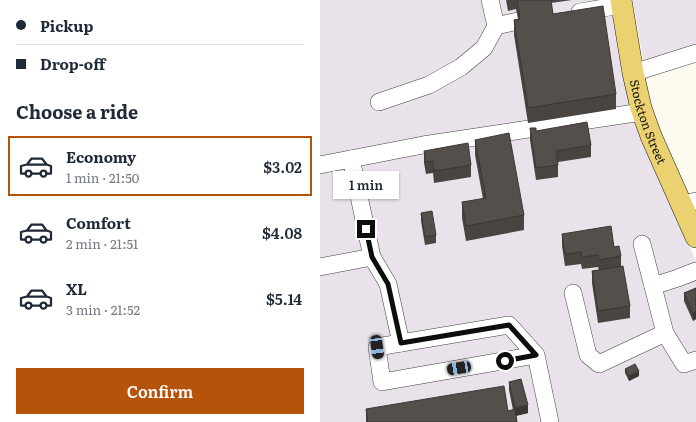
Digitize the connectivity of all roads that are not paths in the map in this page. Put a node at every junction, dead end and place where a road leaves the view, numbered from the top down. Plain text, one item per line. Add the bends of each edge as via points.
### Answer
1 (490, 0) edge
2 (621, 2) edge
3 (566, 14) edge
4 (518, 22) edge
5 (496, 26) junction
6 (696, 53) edge
7 (633, 73) junction
8 (380, 102) dead end
9 (642, 112) junction
10 (351, 159) junction
11 (320, 164) edge
12 (689, 203) edge
13 (696, 237) edge
14 (642, 244) dead end
15 (372, 257) junction
16 (320, 266) edge
17 (696, 271) edge
18 (653, 286) junction
19 (574, 293) dead end
20 (665, 333) junction
21 (401, 343) junction
22 (536, 355) junction
23 (696, 360) edge
24 (550, 422) edge

1 - 5 street
2 - 3 street
2 - 7 main road, Stockton Street
4 - 5 street
5 - 8 street via 484,48 461,67 429,85
6 - 7 street
7 - 9 main road, Stockton Street
9 - 10 street via 424,145
9 - 12 main road, Stockton Street via 651,136
10 - 11 street
10 - 15 street
12 - 13 main road, Stockton Street
14 - 18 street
15 - 16 street
15 - 21 street via 388,284
17 - 18 street
18 - 20 street
19 - 20 street via 588,355 599,364
20 - 23 street via 684,364
21 - 22 street via 509,325
21 - 22 street via 377,347 382,382
22 - 24 street

